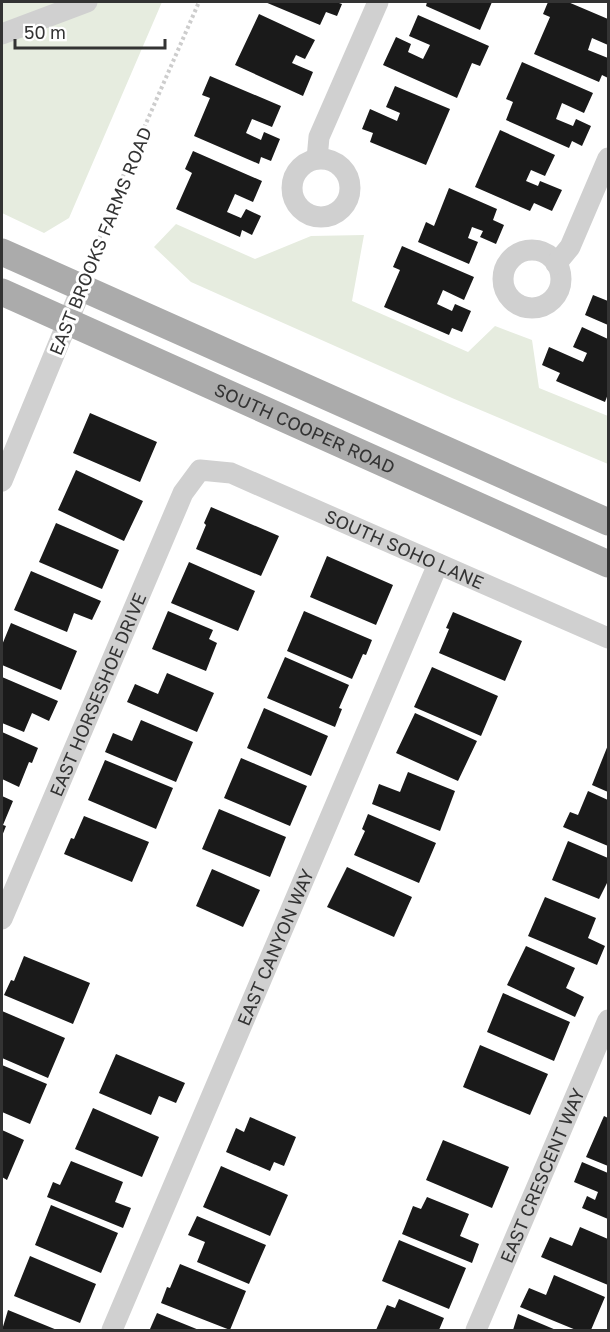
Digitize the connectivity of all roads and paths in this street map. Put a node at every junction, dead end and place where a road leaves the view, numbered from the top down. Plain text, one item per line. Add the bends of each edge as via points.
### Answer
1 (87, 2) edge
2 (199, 2) edge
3 (378, 2) edge
4 (2, 34) edge
5 (609, 158) edge
6 (317, 159) dead end
7 (2, 252) edge
8 (556, 264) dead end
9 (82, 287) junction
10 (2, 292) edge
11 (69, 322) junction
12 (200, 471) joint
13 (2, 481) edge
14 (609, 522) edge
15 (438, 564) junction
16 (609, 564) edge
17 (609, 638) edge
18 (3, 906) edge
19 (609, 1020) edge
20 (112, 1330) edge
21 (476, 1330) edge

1 - 4 street
2 - 9 path, EAST BROOKS FARMS ROAD via 116,192
3 - 6 street via 319,137
5 - 8 street via 570,247
7 - 9 main road
9 - 11 street, EAST BROOKS FARMS ROAD
9 - 14 main road
10 - 11 main road, SOUTH COOPER ROAD
11 - 13 street, EAST BROOKS FARMS ROAD
11 - 16 main road, SOUTH COOPER ROAD
12 - 15 street, SOUTH SOHO LANE via 231,472
12 - 18 street, EAST HORSESHOE DRIVE via 183,493
15 - 17 street, SOUTH SOHO LANE
15 - 20 street, EAST CANYON WAY
19 - 21 street, EAST CRESCENT WAY

